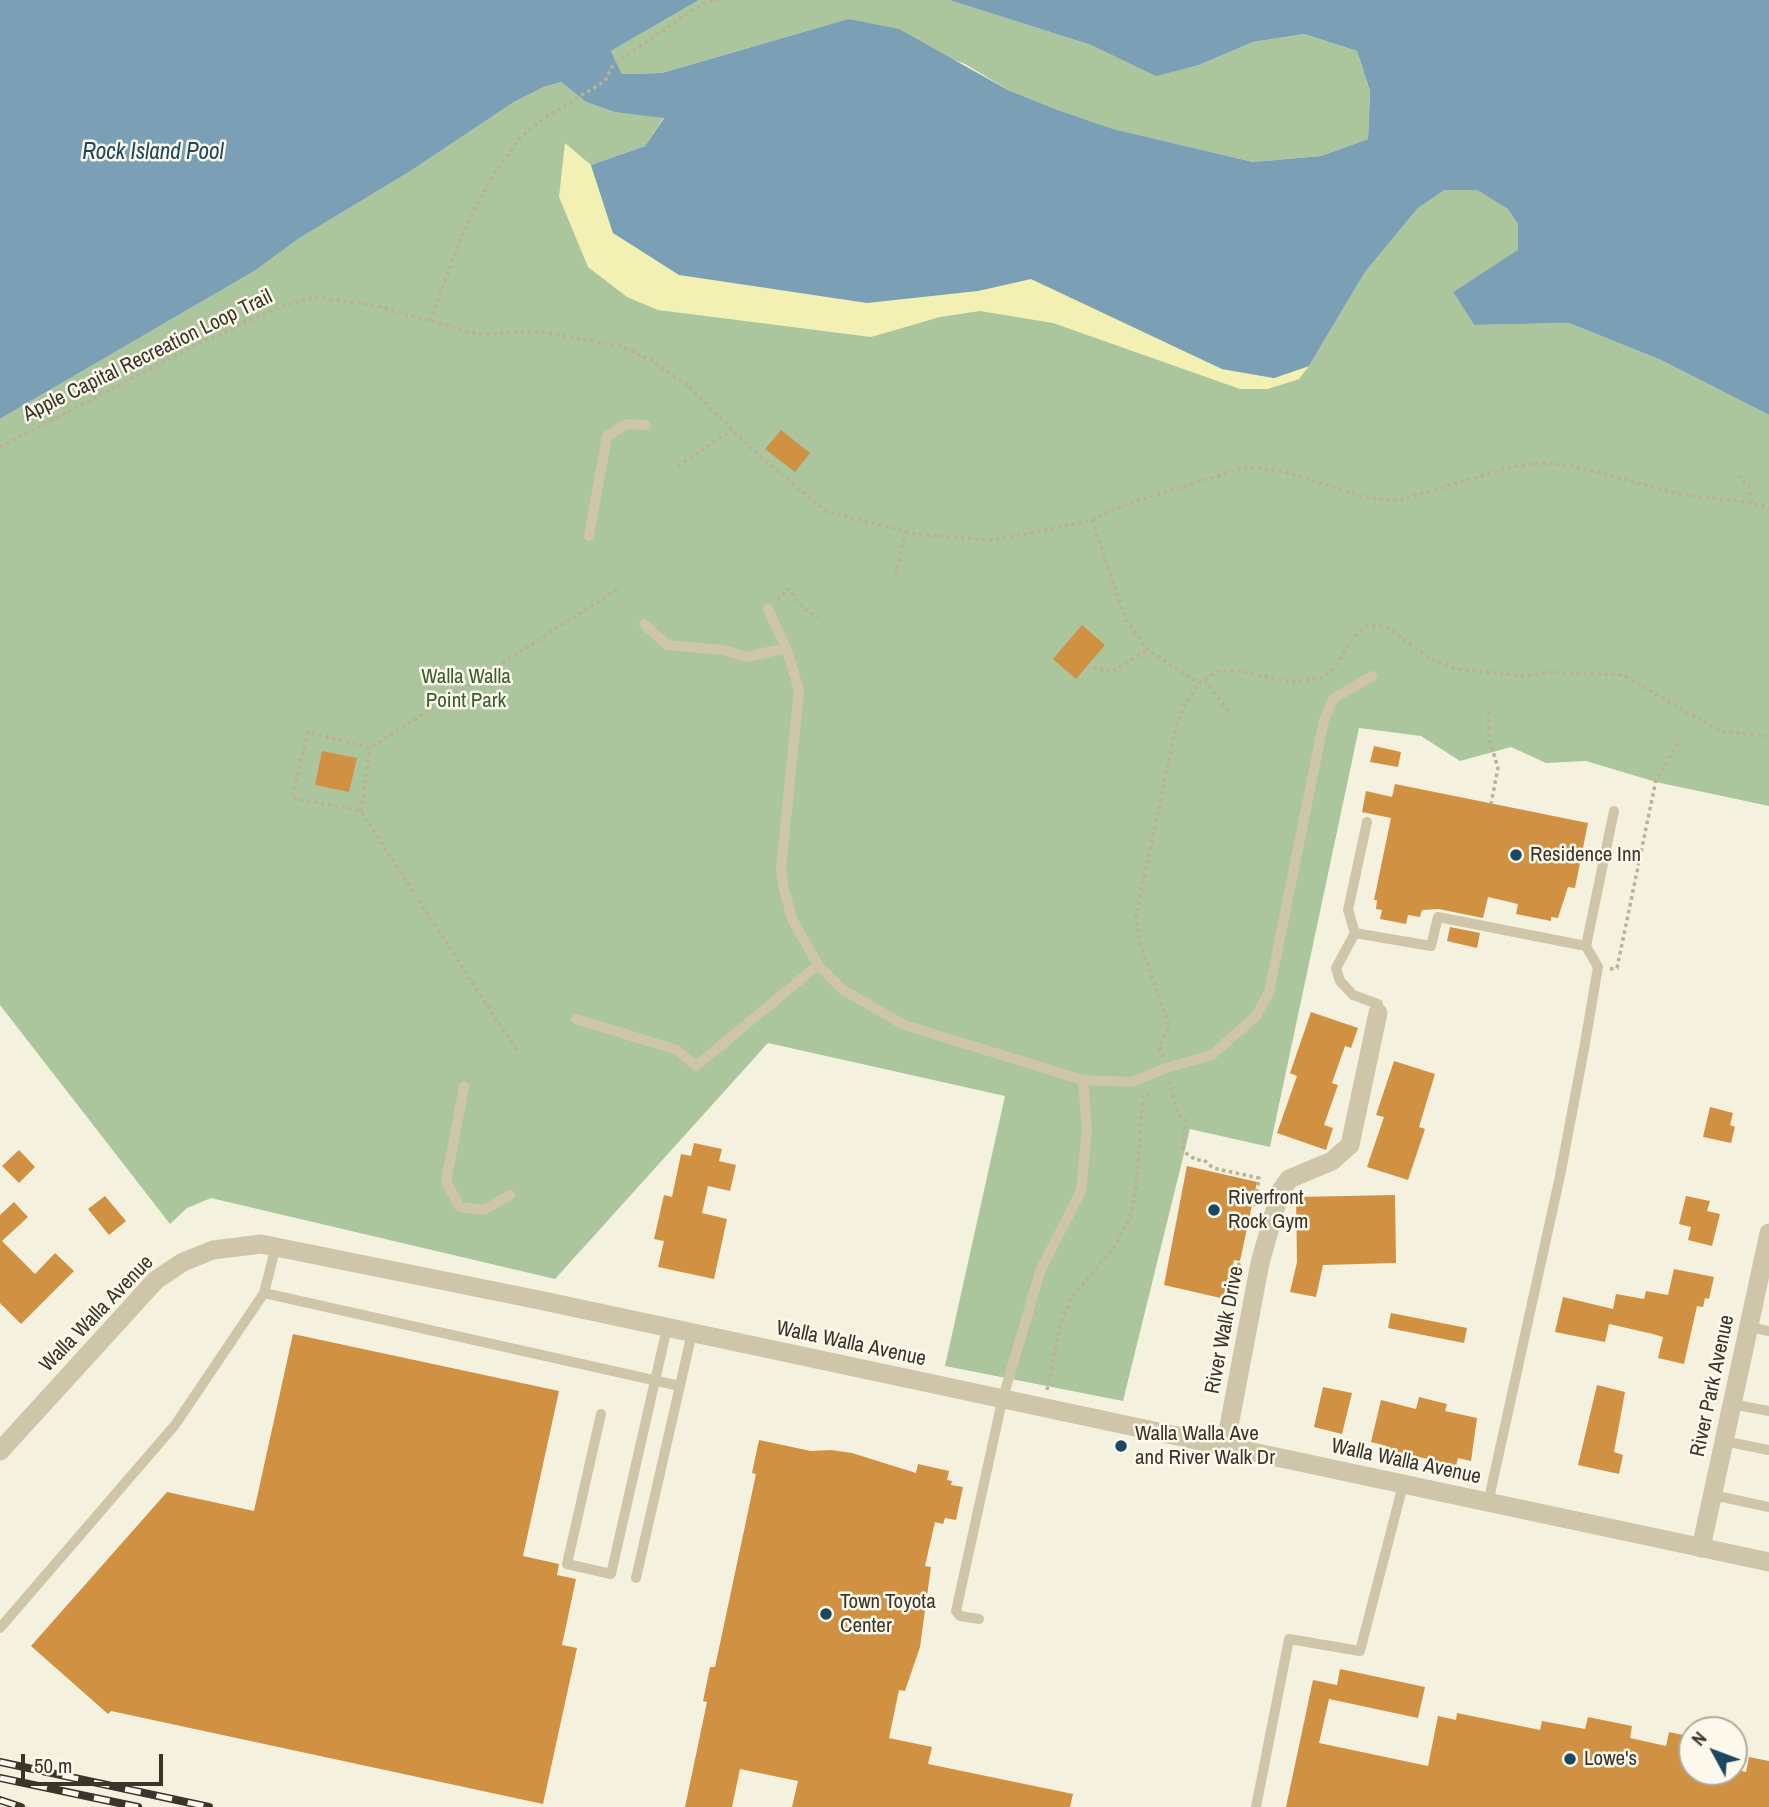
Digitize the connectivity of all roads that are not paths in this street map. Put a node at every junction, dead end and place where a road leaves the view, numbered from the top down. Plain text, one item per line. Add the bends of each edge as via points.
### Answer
1 (646, 425) dead end
2 (589, 536) dead end
3 (768, 609) road end
4 (644, 624) dead end
5 (786, 648) junction
6 (1372, 676) dead end
7 (1614, 811) dead end
8 (1367, 822) dead end
9 (1355, 933) junction
10 (1586, 946) junction
11 (818, 965) junction
12 (1378, 1013) joint
13 (576, 1019) dead end
14 (1083, 1080) junction
15 (464, 1087) dead end
16 (510, 1195) dead end
17 (1769, 1233) edge
18 (276, 1246) junction
19 (264, 1293) junction
20 (1749, 1326) junction
21 (667, 1328) junction
22 (1769, 1331) edge
23 (692, 1333) junction
24 (655, 1380) junction
25 (680, 1385) junction
26 (1002, 1401) junction
27 (1732, 1404) junction
28 (1769, 1411) edge
29 (601, 1414) dead end
30 (1724, 1441) junction
31 (1225, 1447) junction
32 (1769, 1450) edge
33 (0, 1451) edge
34 (1403, 1485) junction
35 (1713, 1495) junction
36 (1488, 1503) junction
37 (1769, 1507) edge
38 (1701, 1548) junction
39 (1769, 1562) edge
40 (636, 1578) dead end
41 (979, 1619) dead end
42 (0, 1628) edge
43 (1256, 1807) edge

1 - 2 lane via 627,424 607,436
3 - 5 lane
4 - 5 lane via 667,645 746,657
5 - 11 lane via 799,690 781,869 793,921
6 - 14 lane via 1333,699 1324,720 1269,992 1256,1016 1212,1055 1132,1082
7 - 10 lane
8 - 9 lane via 1348,910
9 - 10 lane via 1431,946 1438,917
9 - 12 lane via 1336,968 1340,981 1353,995 1378,1004
10 - 36 lane via 1598,970 1560,1176
11 - 13 lane via 696,1066 677,1050
11 - 14 lane via 843,990 904,1025
12 - 31 street, River Walk Drive via 1350,1145 1332,1161 1289,1179 1280,1192
14 - 26 lane via 1087,1129 1081,1191 1041,1269
15 - 16 lane via 446,1182 460,1207 484,1210
17 - 20 street, River Park Avenue
18 - 19 lane
18 - 21 street, Walla Walla Avenue
18 - 33 street, Walla Walla Avenue via 229,1246 163,1275
19 - 24 lane
19 - 42 lane via 175,1425
20 - 22 lane
20 - 27 street, River Park Avenue
21 - 23 street, Walla Walla Avenue
21 - 24 lane
23 - 25 lane
23 - 26 street, Walla Walla Avenue
24 - 25 lane
24 - 29 lane via 611,1574 567,1564
25 - 40 lane
26 - 31 street, Walla Walla Avenue
26 - 41 lane via 956,1611
27 - 28 lane
27 - 30 street, River Park Avenue
30 - 32 lane
30 - 35 street, River Park Avenue
31 - 34 street, Walla Walla Avenue
34 - 36 street, Walla Walla Avenue
34 - 43 lane via 1360,1651 1289,1639
35 - 37 lane
35 - 38 street, River Park Avenue
36 - 38 street, Walla Walla Avenue
38 - 39 street, Walla Walla Avenue

